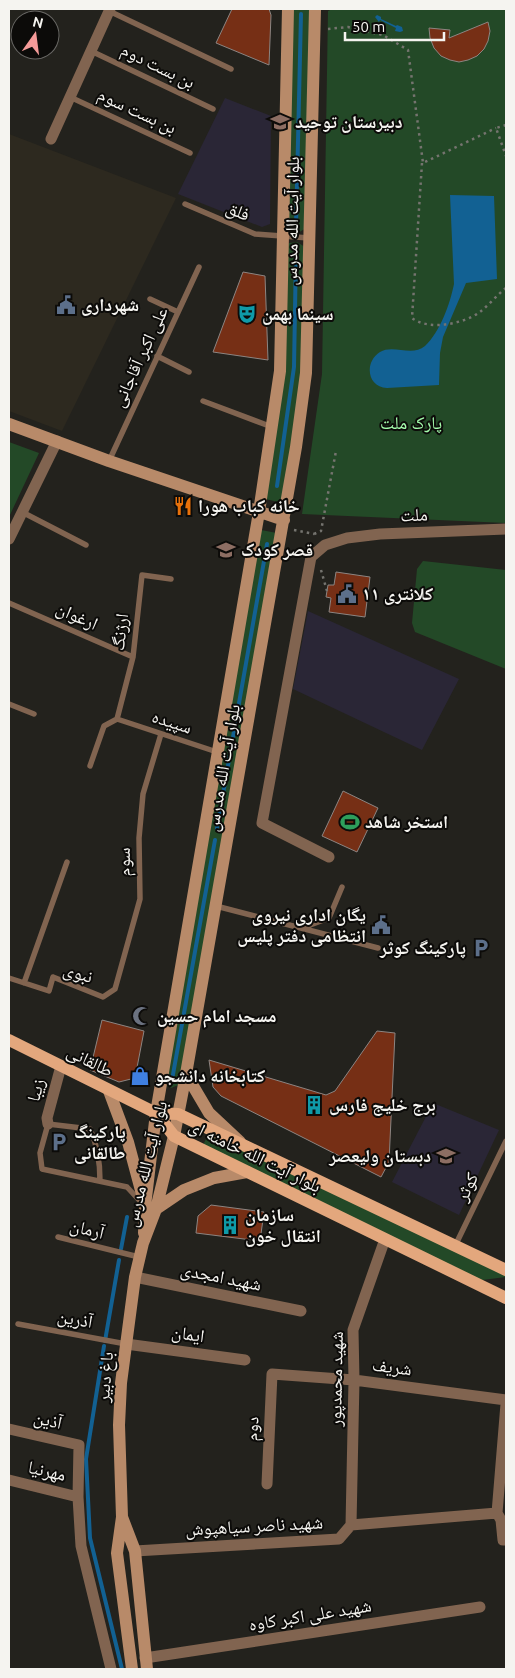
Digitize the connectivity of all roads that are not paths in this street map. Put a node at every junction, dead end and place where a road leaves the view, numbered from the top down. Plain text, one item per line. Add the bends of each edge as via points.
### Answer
1 (288, 9) edge
2 (315, 9) edge
3 (110, 10) edge
4 (91, 51) junction
5 (231, 69) dead end
6 (70, 97) junction
7 (213, 109) dead end
8 (52, 139) dead end
9 (190, 153) dead end
10 (185, 204) dead end
11 (282, 237) junction
12 (310, 238) junction
13 (199, 267) dead end
14 (150, 299) dead end
15 (178, 312) junction
16 (157, 356) junction
17 (189, 372) dead end
18 (203, 402) dead end
19 (9, 424) edge
20 (272, 426) junction
21 (56, 441) junction
22 (109, 461) junction
23 (22, 512) junction
24 (259, 512) junction
25 (284, 520) junction
26 (506, 529) edge
27 (9, 539) edge
28 (86, 544) dead end
29 (171, 579) dead end
30 (9, 603) edge
31 (133, 657) junction
32 (9, 704) edge
33 (34, 714) dead end
34 (117, 719) junction
35 (162, 734) junction
36 (217, 752) junction
37 (90, 766) dead end
38 (329, 856) dead end
39 (67, 862) dead end
40 (342, 888) dead end
41 (216, 906) junction
42 (302, 928) junction
43 (378, 948) dead end
44 (9, 978) edge
45 (24, 983) junction
46 (115, 989) joint
47 (9, 1040) edge
48 (61, 1066) junction
49 (186, 1074) junction
50 (109, 1091) junction
51 (156, 1113) junction
52 (178, 1114) junction
53 (48, 1124) junction
54 (174, 1136) junction
55 (506, 1141) edge
56 (242, 1144) junction
57 (277, 1160) junction
58 (136, 1172) junction
59 (247, 1172) junction
60 (100, 1180) junction
61 (270, 1182) junction
62 (127, 1187) junction
63 (150, 1207) junction
64 (58, 1237) dead end
65 (385, 1239) junction
66 (143, 1243) joint
67 (455, 1246) junction
68 (139, 1257) junction
69 (506, 1270) edge
70 (135, 1277) junction
71 (506, 1298) edge
72 (301, 1311) dead end
73 (18, 1324) dead end
74 (126, 1344) junction
75 (245, 1360) dead end
76 (272, 1374) joint
77 (354, 1380) junction
78 (506, 1400) edge
79 (506, 1404) edge
80 (9, 1429) edge
81 (9, 1480) edge
82 (267, 1484) dead end
83 (78, 1497) junction
84 (497, 1513) junction
85 (122, 1517) junction
86 (351, 1525) junction
87 (506, 1540) edge
88 (135, 1551) junction
89 (480, 1608) dead end
90 (146, 1664) edge
91 (111, 1669) edge
92 (132, 1669) edge

1 - 11 main road, بلوار آیت الله مدرس
2 - 12 main road, بلوار آیت الله مدرس
3 - 4 street
3 - 5 lane
4 - 6 street
4 - 7 lane, بن بست دوم
6 - 8 street
6 - 9 lane, بن بست سوم
10 - 11 lane, فلق via 255,234
11 - 12 lane, فلق
11 - 20 main road, بلوار آیت الله مدرس via 280,371
12 - 25 main road, بلوار آیت الله مدرس via 306,373
13 - 15 lane, علی اکبر آقاجانی
14 - 15 lane
15 - 16 lane, علی اکبر آقاجانی
16 - 17 lane
16 - 22 lane, علی اکبر آقاجانی
18 - 20 lane
19 - 21 main road
20 - 24 main road, بلوار آیت الله مدرس
21 - 22 main road
21 - 23 street
22 - 24 main road
23 - 27 street
23 - 28 lane
24 - 25 main road
24 - 36 main road, بلوار آیت الله مدرس
25 - 41 main road, بلوار آیت الله مدرس
26 - 38 street, ملت via 348,538 325,545 311,557 262,823
29 - 31 lane, ارژنگ via 142,575
30 - 31 lane, ارغوان
31 - 34 lane, ارژنگ
32 - 33 lane
34 - 35 lane, سپیده
34 - 37 lane via 104,726
35 - 36 lane, سپیده
35 - 46 lane, سوم via 142,794 138,838 140,899
36 - 51 main road, بلوار آیت الله مدرس
39 - 45 lane
40 - 42 lane via 328,918
41 - 42 lane
41 - 49 main road, بلوار آیت الله مدرس
42 - 43 lane
44 - 45 lane, نبوی
45 - 46 lane, نبوی via 49,991 53,978 103,997
47 - 48 main road, طالقانی
48 - 50 main road, طالقانی
48 - 53 street, زیبا
49 - 52 main road, بلوار آیت الله مدرس
49 - 56 main road via 210,1113
50 - 51 main road, طالقانی
50 - 58 main road
51 - 52 main road, بلوار آیت الله خامنه ای
51 - 54 main road, بلوار آیت الله خامنه ای
51 - 63 main road, بلوار آیت الله مدرس
52 - 54 main road, بلوار آیت الله مدرس
52 - 56 main road, بلوار آیت الله خامنه ای
53 - 60 lane via 90,1129 100,1160
53 - 60 lane via 40,1153 42,1169
54 - 59 main road, بلوار آیت الله خامنه ای
54 - 63 main road, بلوار آیت الله مدرس
55 - 67 lane, کوثر
56 - 57 main road, بلوار آیت الله خامنه ای
57 - 61 main road via 265,1166
57 - 67 main road, بلوار آیت الله خامنه ای
58 - 62 lane via 131,1186
58 - 63 main road
59 - 61 main road, بلوار آیت الله خامنه ای
59 - 63 main road via 214,1178
60 - 62 lane
61 - 65 main road, بلوار آیت الله خامنه ای
62 - 63 lane
63 - 66 main road, بلوار آیت الله مدرس
64 - 68 lane, آرمان
65 - 71 main road, بلوار آیت الله خامنه ای
65 - 77 street, شهید محمدپور via 353,1330
66 - 68 main road, باغ دبیر
67 - 69 main road, بلوار آیت الله خامنه ای
68 - 70 main road, باغ دبیر
70 - 72 street, شهید امجدی
70 - 74 main road, باغ دبیر
73 - 74 lane, آذرین
74 - 75 street, ایمان
74 - 85 main road, باغ دبیر via 119,1425
76 - 77 street, شریف
76 - 82 street, دوم
77 - 78 street, شریف
77 - 86 street, شهید محمدپور
79 - 84 street
80 - 83 street, آذین via 79,1445
81 - 83 street, مهرنیا
83 - 91 street via 81,1546
84 - 86 street
84 - 87 street via 503,1540
85 - 88 main road, باغ دبیر
85 - 92 main road, باغ دبیر via 117,1553
86 - 88 street, شهید ناصر سیاهپوش via 339,1539
88 - 90 main road, باغ دبیر
89 - 90 street, شهید علی اکبر کاوه

